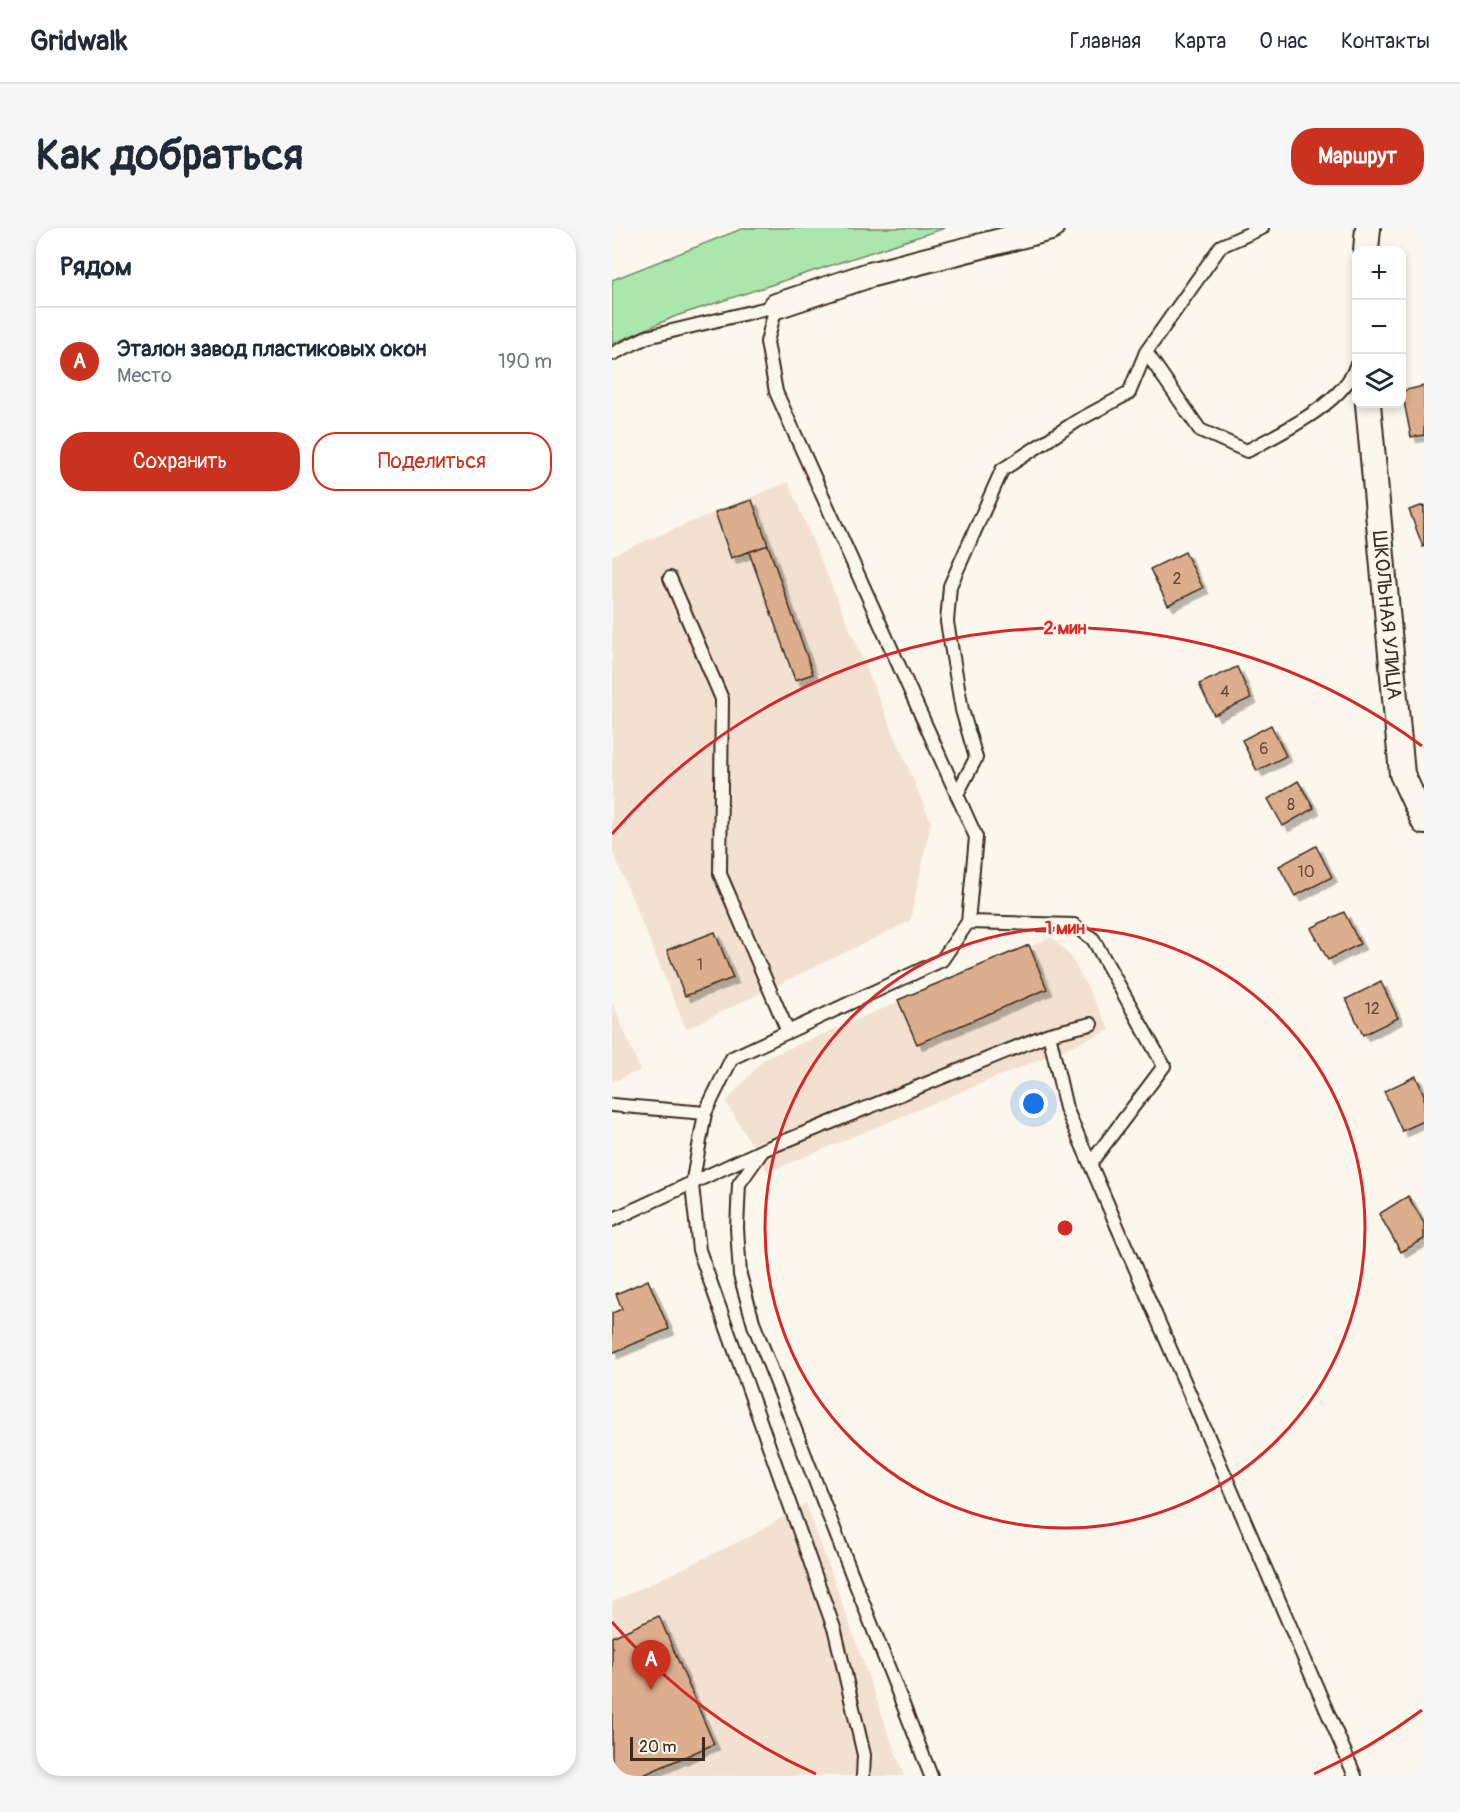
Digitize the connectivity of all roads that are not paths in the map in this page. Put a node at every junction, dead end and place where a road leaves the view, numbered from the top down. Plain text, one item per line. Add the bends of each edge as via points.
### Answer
1 (1051, 228) edge
2 (1262, 228) edge
3 (776, 306) junction
4 (1146, 352) junction
5 (612, 354) edge
6 (1352, 380) edge
7 (1368, 408) edge
8 (670, 578) dead end
9 (957, 794) junction
10 (1424, 822) edge
11 (968, 922) junction
12 (1091, 1024) dead end
13 (788, 1032) junction
14 (1049, 1034) junction
15 (612, 1105) edge
16 (705, 1113) junction
17 (763, 1150) junction
18 (1090, 1164) junction
19 (692, 1185) junction
20 (612, 1220) edge
21 (863, 1776) edge
22 (931, 1776) edge
23 (1355, 1776) edge

1 - 3 street via 869,276
2 - 4 lane via 1221,246
3 - 5 lane via 647,338
3 - 9 lane via 767,342 776,392
4 - 6 lane via 1200,430 1247,452 1303,420
4 - 9 lane via 1129,393 1077,421 1002,470 950,586 947,622 962,710 976,758
7 - 10 street, ШКОЛЬНАЯ УЛИЦА via 1402,774
8 - 13 lane via 722,699 720,874
9 - 11 lane via 976,837
11 - 13 lane via 942,960
11 - 18 lane via 1074,925 1093,939 1156,1048 1164,1066
12 - 14 lane
13 - 16 lane via 732,1058
14 - 17 lane
14 - 18 lane via 1066,1108
15 - 16 lane
16 - 19 lane
17 - 19 lane
17 - 22 lane via 739,1184 740,1275 754,1325
18 - 23 lane
19 - 20 lane
19 - 21 lane via 699,1250 835,1631 864,1755

